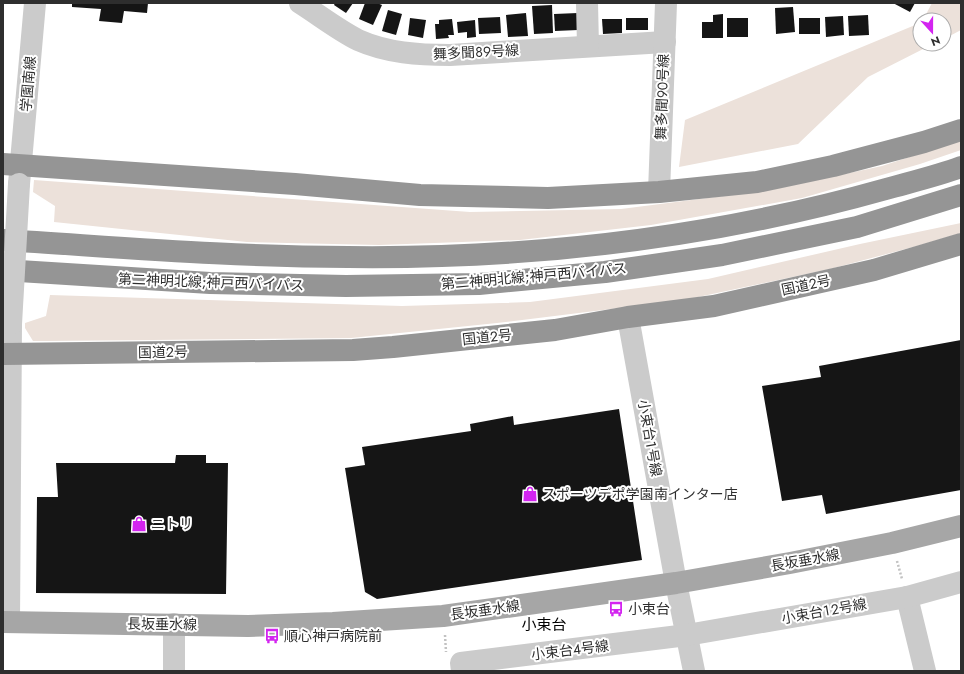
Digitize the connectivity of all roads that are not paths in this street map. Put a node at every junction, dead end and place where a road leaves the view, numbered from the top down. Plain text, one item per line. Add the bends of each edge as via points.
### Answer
1 (35, 3) edge
2 (300, 3) edge
3 (587, 3) edge
4 (666, 3) edge
5 (665, 42) junction
6 (588, 46) junction
7 (961, 130) edge
8 (961, 167) edge
9 (15, 171) edge
10 (659, 192) junction
11 (961, 195) edge
12 (961, 203) edge
13 (857, 227) junction
14 (3, 231) edge
15 (3, 240) edge
16 (961, 244) edge
17 (213, 253) junction
18 (3, 270) edge
19 (75, 275) junction
20 (3, 277) edge
21 (628, 317) junction
22 (7, 354) edge
23 (961, 526) edge
24 (961, 582) edge
25 (676, 583) junction
26 (907, 597) junction
27 (6, 622) edge
28 (174, 624) junction
29 (687, 635) junction
30 (174, 671) edge
31 (462, 671) edge
32 (694, 671) edge
33 (925, 671) edge

1 - 9 street, 学園南線
2 - 6 street, 舞多聞８９号線 via 358,40 386,49 419,55
3 - 6 street
4 - 5 street, 舞多聞９０号線
5 - 6 street, 舞多聞８９号線
5 - 10 street, 舞多聞９０号線
7 - 10 highway via 863,158 764,180
8 - 17 highway, 第二神明北線;神戸西バイパス via 835,203 717,228 604,244 471,255 348,257
9 - 10 highway via 295,184 420,195 548,198
9 - 22 street, 学園南線, bridge via 11,324
11 - 13 highway, 第二神明北線;神戸西バイパス
12 - 13 highway
13 - 19 highway, 第二神明北線;神戸西バイパス via 722,256 605,272 479,284 346,286 210,283
14 - 17 highway
15 - 17 highway, 第二神明北線;神戸西バイパス
16 - 21 highway, 国道2号 via 874,270 714,306
18 - 19 highway, 第二神明北線;神戸西バイパス
19 - 20 highway
21 - 22 highway, 国道2号 via 555,330 353,350
21 - 25 street, 小束台１号線
22 - 27 street, 学園南線
23 - 25 main road, 長坂垂水線 via 892,544
24 - 26 street, 小束台１２号線
25 - 28 main road, 長坂垂水線 via 443,616 248,626
25 - 29 street, 小束台１号線
26 - 29 street, 小束台１２号線
26 - 33 street
27 - 28 main road, 長坂垂水線
28 - 30 street
29 - 31 street, 小束台４号線 via 461,663
29 - 32 street, 小束台１号線

